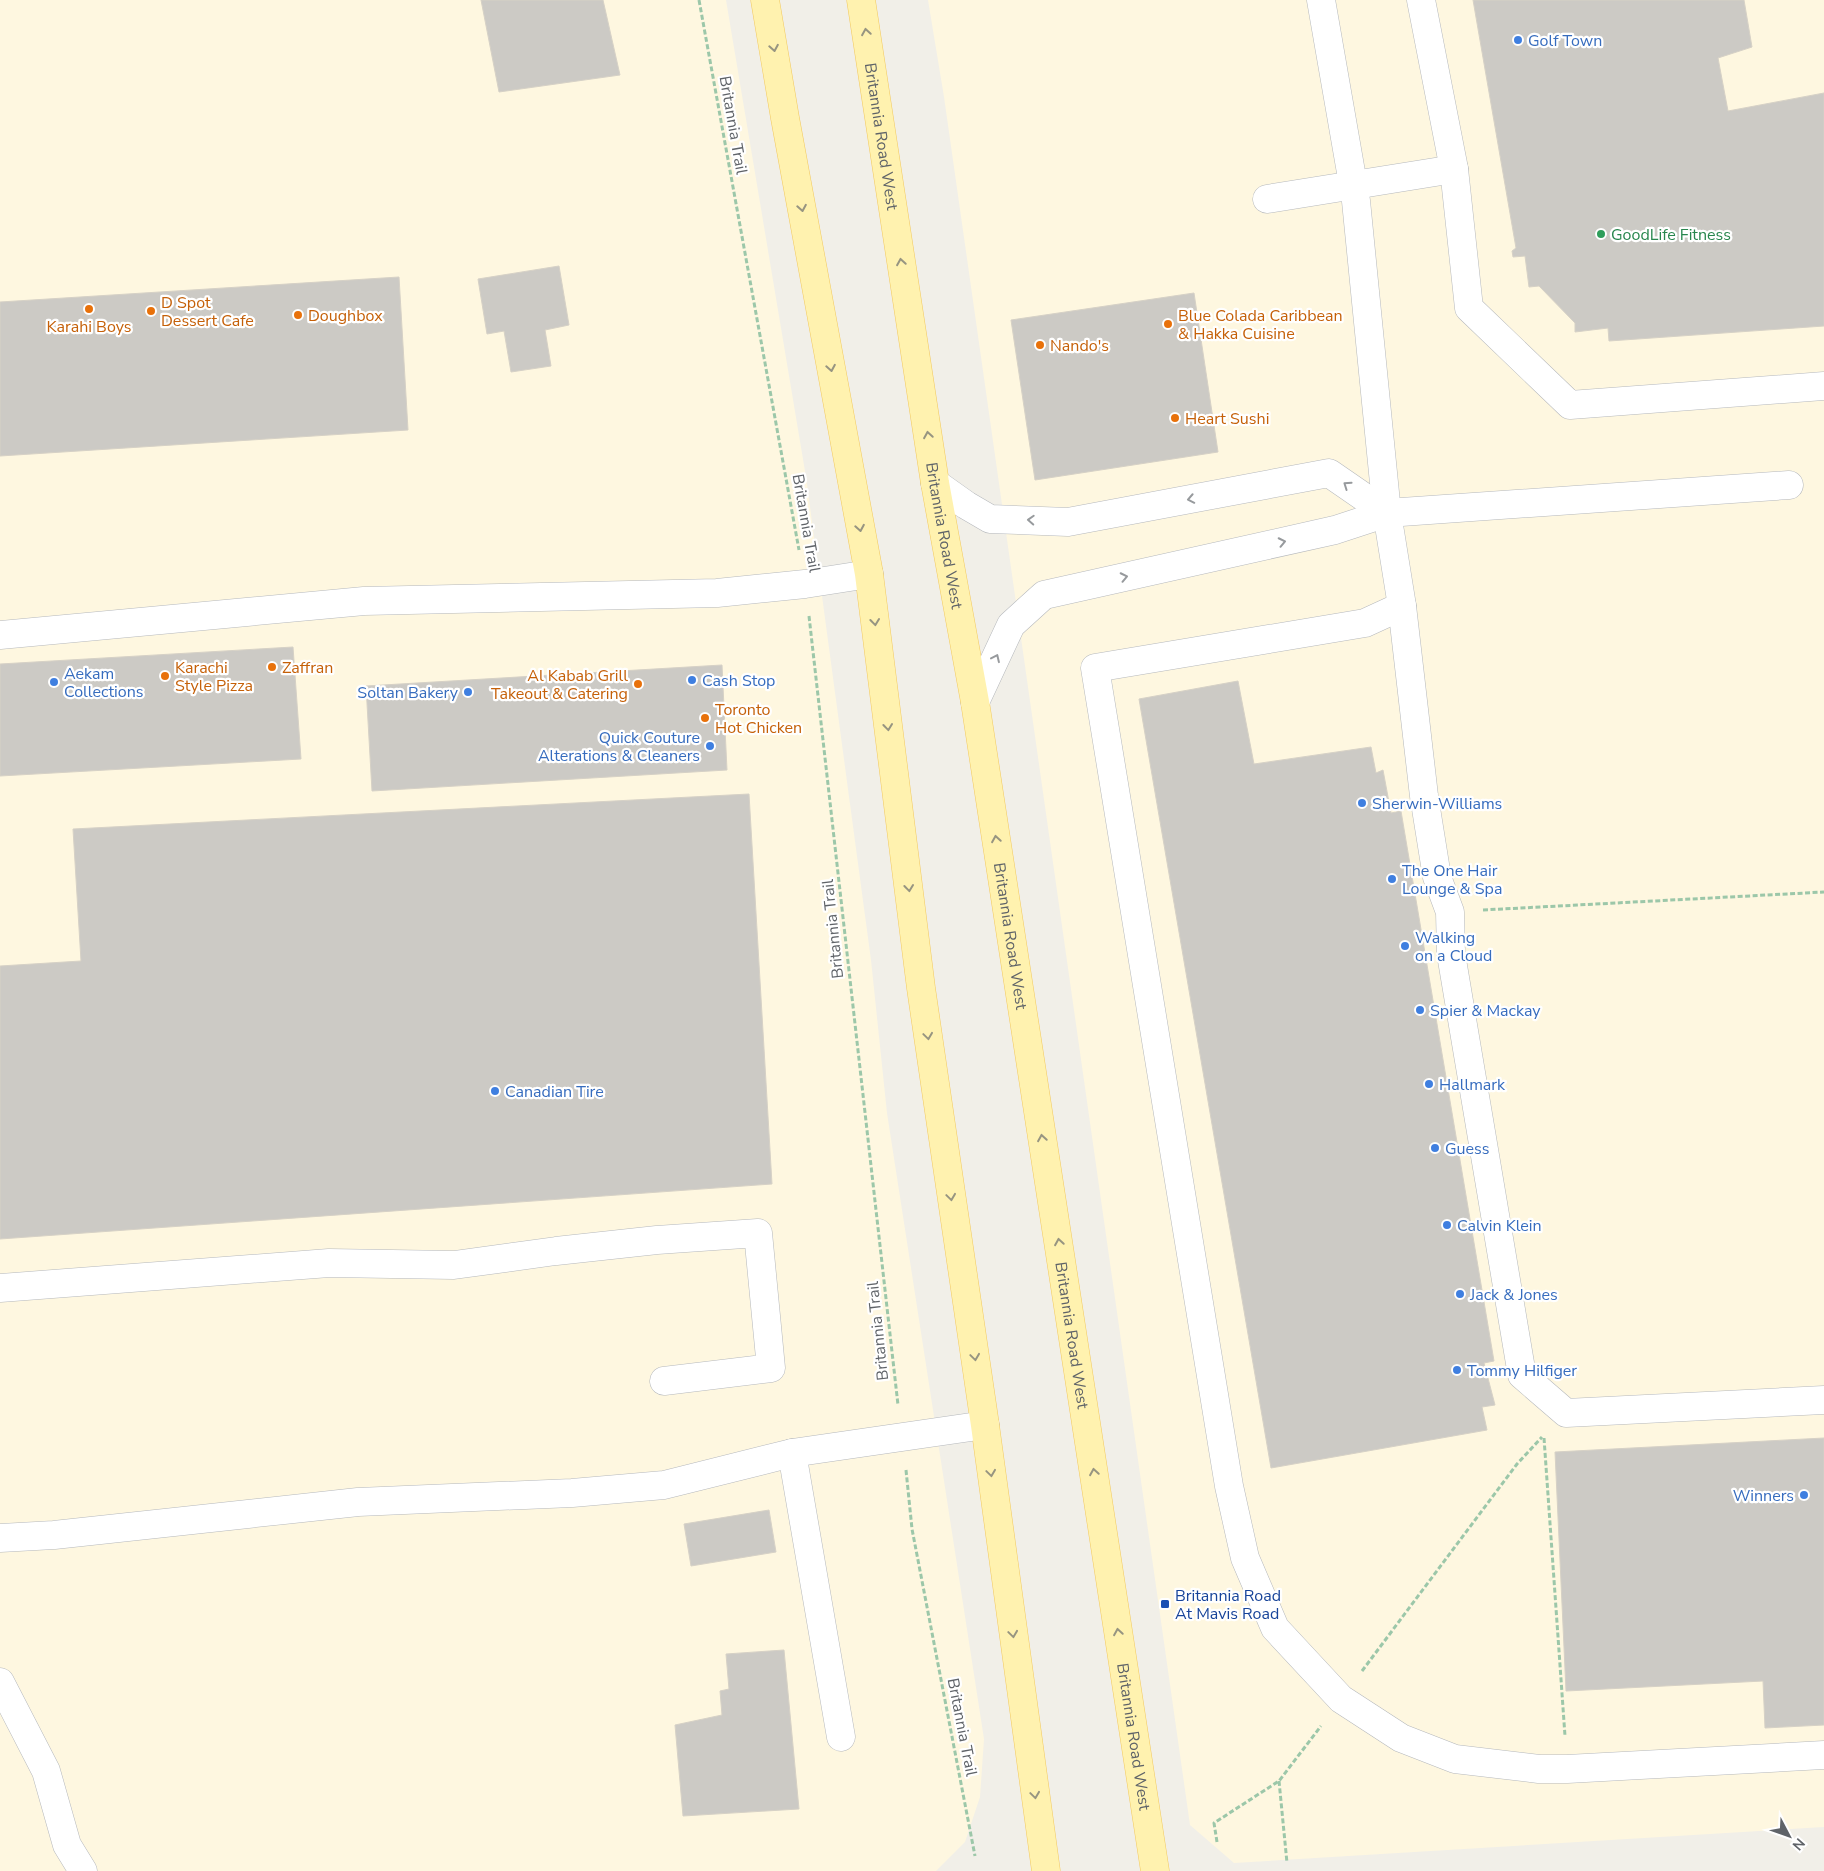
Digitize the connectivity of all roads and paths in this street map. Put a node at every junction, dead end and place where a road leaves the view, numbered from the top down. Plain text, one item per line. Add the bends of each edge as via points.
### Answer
1 (699, 0) edge
2 (766, 0) edge
3 (861, 0) edge
4 (1321, 0) edge
5 (1421, 0) edge
6 (1454, 169) junction
7 (1353, 185) junction
8 (1266, 199) dead end
9 (1824, 386) edge
10 (935, 483) junction
11 (1789, 485) dead end
12 (1387, 513) junction
13 (869, 574) junction
14 (805, 584) junction
15 (1402, 606) junction
16 (0, 635) edge
17 (975, 702) junction
18 (1824, 892) edge
19 (1450, 912) junction
20 (0, 1288) edge
21 (664, 1381) dead end
22 (1824, 1400) edge
23 (985, 1425) junction
24 (902, 1437) junction
25 (792, 1453) junction
26 (0, 1538) edge
27 (0, 1682) edge
28 (1341, 1700) junction
29 (842, 1737) dead end
30 (1824, 1755) edge
31 (1567, 1769) junction
32 (1280, 1781) junction
33 (1217, 1842) dead end
34 (975, 1856) dead end
35 (65, 1858) edge
36 (1287, 1863) dead end
37 (83, 1871) edge
38 (1046, 1871) edge
39 (1155, 1871) edge

1 - 14 path, Britannia Trail
2 -> 13 main road
10 -> 3 main road, Britannia Road West
4 - 7 lane
5 - 6 lane
6 - 7 lane
6 - 9 lane via 1468,308 1570,405
7 - 8 lane
7 - 12 lane
12 -> 10 lane via 1329,473 1068,522 990,519
10 - 17 main road, Britannia Road West
11 - 12 lane
12 - 15 lane
17 -> 12 lane via 1011,625 1044,595 1335,530
13 - 14 lane
13 -> 23 main road via 921,988
14 - 16 lane via 717,593 364,601
14 - 24 path, Britannia Trail
15 - 19 lane via 1424,796 1437,877
15 - 28 lane via 1365,623 1095,668 1229,1486 1245,1558 1275,1628
39 -> 17 main road, Britannia Road West
18 - 19 path
19 - 22 lane via 1451,954 1522,1375 1566,1413
20 - 21 lane via 329,1263 454,1266 647,1241 758,1233 770,1368
23 - 24 lane
23 -> 38 main road
24 - 25 lane
24 - 34 path, Britannia Trail via 912,1529
25 - 26 lane via 664,1485 572,1493 358,1502
25 - 29 lane
27 - 35 lane via 46,1771
28 - 31 lane via 1401,1738 1455,1759
28 - 31 path via 1517,1464 1544,1435
28 - 32 path
30 - 31 lane
32 - 33 path via 1214,1823
32 - 36 path
35 - 37 lane

